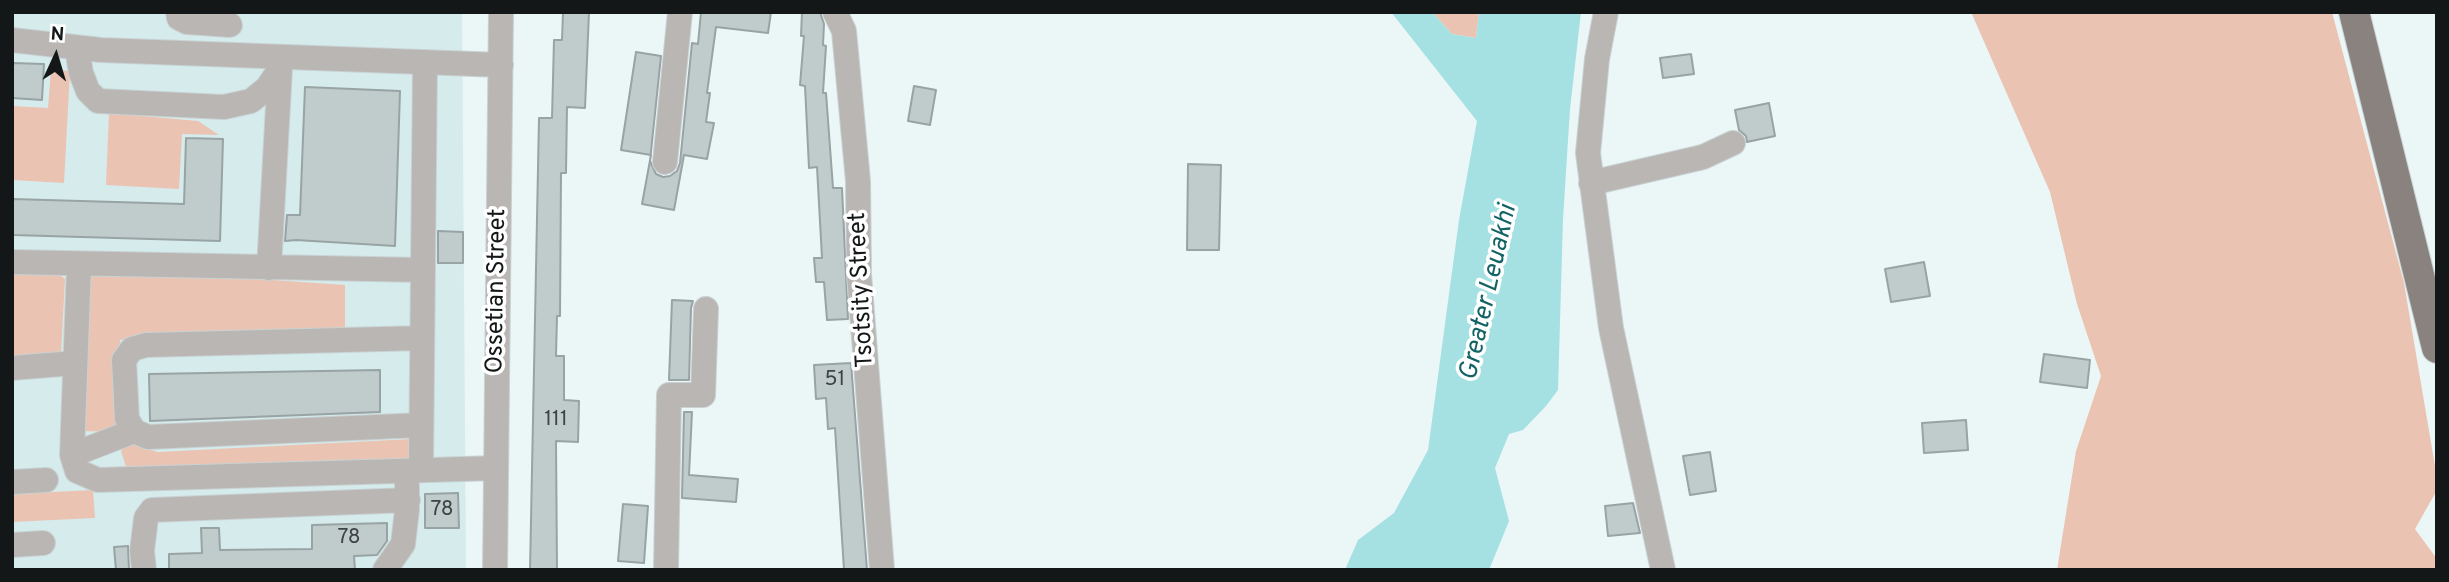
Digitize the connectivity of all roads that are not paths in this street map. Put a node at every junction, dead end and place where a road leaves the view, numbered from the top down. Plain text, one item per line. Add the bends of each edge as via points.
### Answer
1 (178, 12) edge
2 (501, 12) edge
3 (680, 12) edge
4 (835, 12) edge
5 (1605, 12) edge
6 (2354, 12) edge
7 (234, 18) edge
8 (12, 40) edge
9 (78, 48) junction
10 (229, 55) junction
11 (425, 62) junction
12 (280, 63) junction
13 (501, 65) junction
14 (1733, 143) dead end
15 (665, 162) dead end
16 (1591, 183) junction
17 (12, 262) edge
18 (79, 264) junction
19 (269, 268) junction
20 (422, 270) junction
21 (706, 309) dead end
22 (422, 338) junction
23 (2437, 348) edge
24 (74, 363) junction
25 (12, 368) edge
26 (421, 425) junction
27 (134, 431) junction
28 (72, 455) junction
29 (496, 468) junction
30 (414, 470) junction
31 (46, 480) dead end
32 (12, 482) edge
33 (408, 500) junction
34 (43, 543) dead end
35 (12, 545) edge
36 (144, 570) edge
37 (385, 570) edge
38 (495, 570) edge
39 (666, 570) edge
40 (882, 570) edge
41 (1663, 570) edge

1 - 7 street via 179,19 187,22
2 - 13 street, Ossetian Street
3 - 15 street
4 - 40 street, Tsotsity Street via 844,31 858,181 859,274
5 - 16 street via 1588,153
6 - 23 main road
7 - 10 street
8 - 9 street
9 - 10 street
9 - 12 street via 80,73 88,92 98,101 224,107 251,101 267,88
10 - 12 street
11 - 12 street
11 - 13 street
11 - 20 street
12 - 19 street
13 - 29 street, Ossetian Street
14 - 16 street via 1703,157
16 - 41 street via 1611,328
17 - 18 street
18 - 19 street
18 - 24 street
19 - 20 street
20 - 22 street
21 - 39 street via 703,395 669,395
22 - 26 street
22 - 27 street via 132,349 124,360 127,419
24 - 25 street
24 - 28 street
26 - 27 street via 148,437
26 - 30 street
27 - 28 street
28 - 30 street via 77,471 98,480
29 - 30 street
29 - 38 street, Ossetian Street
30 - 33 street
31 - 32 street
33 - 36 street via 152,510 146,518
33 - 37 street via 403,544
34 - 35 street

